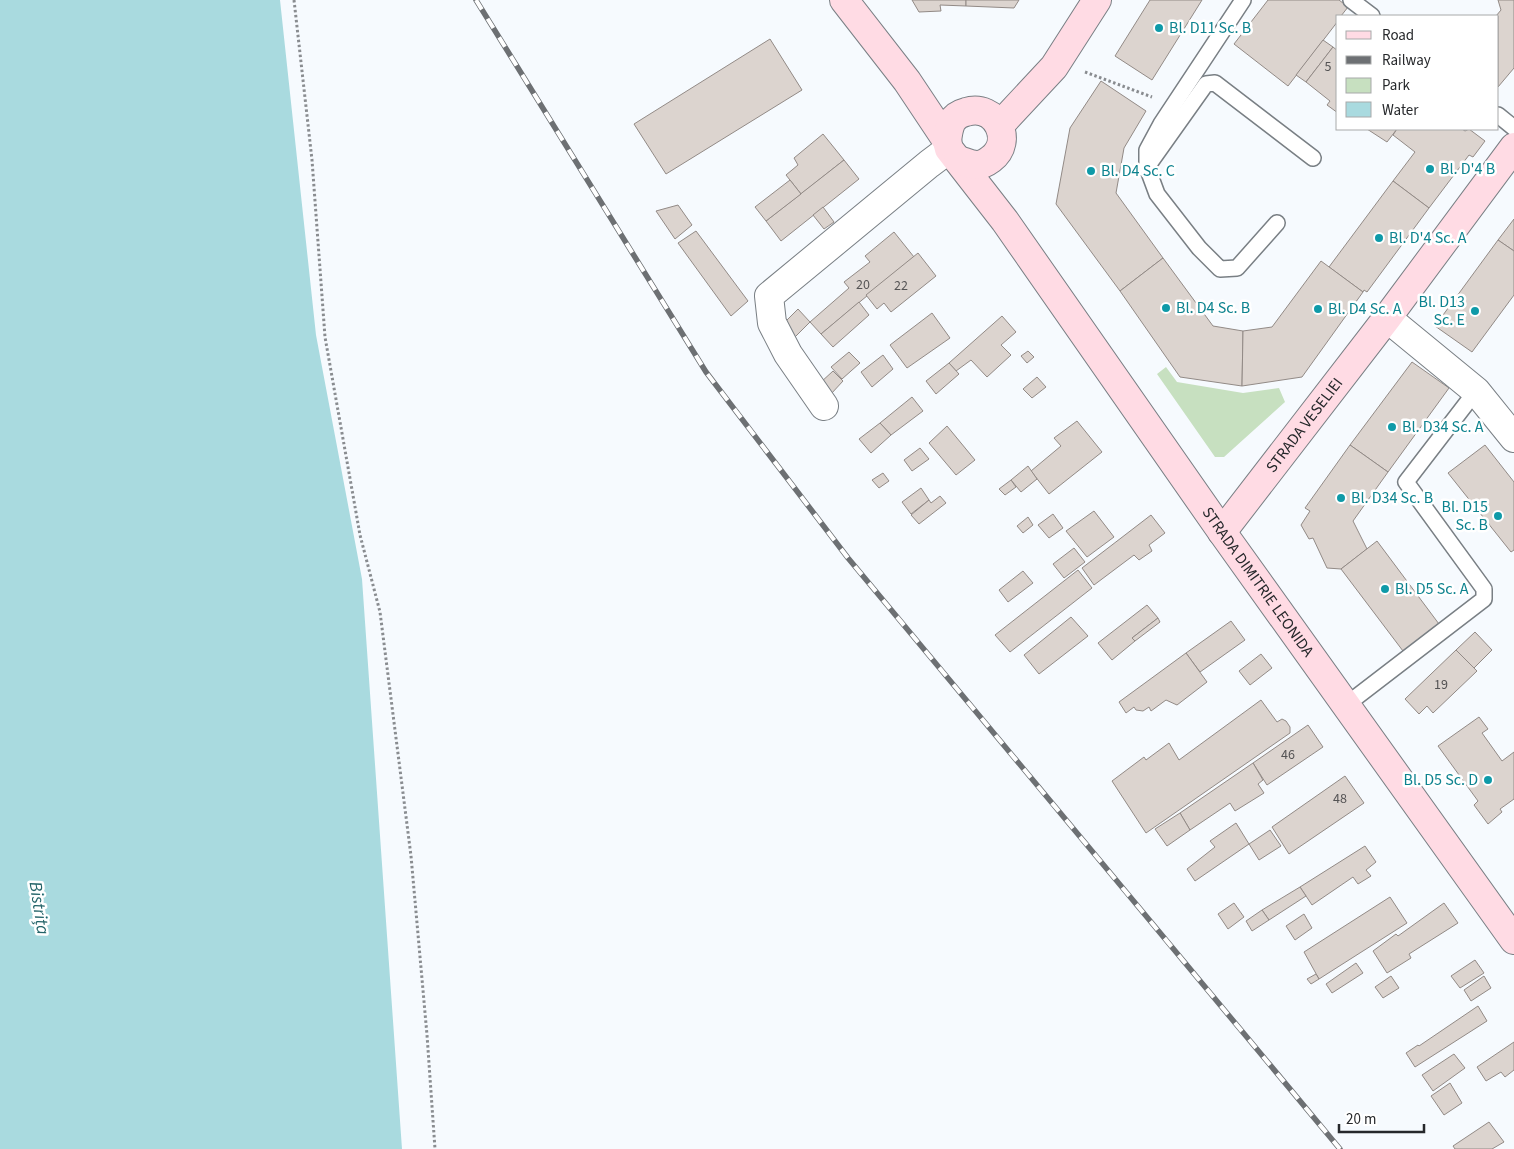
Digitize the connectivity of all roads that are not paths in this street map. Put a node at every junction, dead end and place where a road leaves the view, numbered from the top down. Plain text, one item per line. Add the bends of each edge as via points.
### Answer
1 (844, 0) edge
2 (1097, 0) edge
3 (1243, 0) edge
4 (1351, 0) edge
5 (1371, 15) edge
6 (907, 81) junction
7 (959, 114) junction
8 (1499, 116) edge
9 (1000, 125) junction
10 (1514, 128) edge
11 (1514, 147) edge
12 (951, 150) junction
13 (996, 156) junction
14 (1313, 158) dead end
15 (1147, 167) junction
16 (1006, 221) junction
17 (1277, 223) dead end
18 (1386, 318) junction
19 (1476, 391) junction
20 (824, 406) dead end
21 (1514, 438) edge
22 (1222, 532) junction
23 (1346, 705) junction
24 (1514, 940) edge

1 - 6 main road, STRADA DIMITRIE LEONIDA
2 - 9 main road via 1054,67
3 - 15 lane via 1161,124 1147,150
4 - 5 lane
6 - 7 main road, STRADA DIMITRIE LEONIDA
6 - 12 main road, STRADA DIMITRIE LEONIDA
7 - 9 main road via 974,109 987,112
7 - 12 main road via 949,125
8 - 10 lane
9 - 13 main road via 1002,144
11 - 18 main road, STRADA VESELIEI
12 - 13 main road via 977,165
12 - 16 main road, STRADA DIMITRIE LEONIDA
12 - 20 street via 921,170 770,296 772,323 788,354
13 - 16 main road, STRADA DIMITRIE LEONIDA
14 - 15 lane via 1215,83 1206,84
15 - 17 lane via 1157,194 1199,248 1220,269 1237,268
16 - 22 main road, STRADA DIMITRIE LEONIDA
18 - 19 street
18 - 22 main road, STRADA VESELIEI
19 - 21 street
19 - 23 lane via 1406,482 1484,589 1484,599
22 - 23 main road, STRADA DIMITRIE LEONIDA
23 - 24 main road, STRADA DIMITRIE LEONIDA

